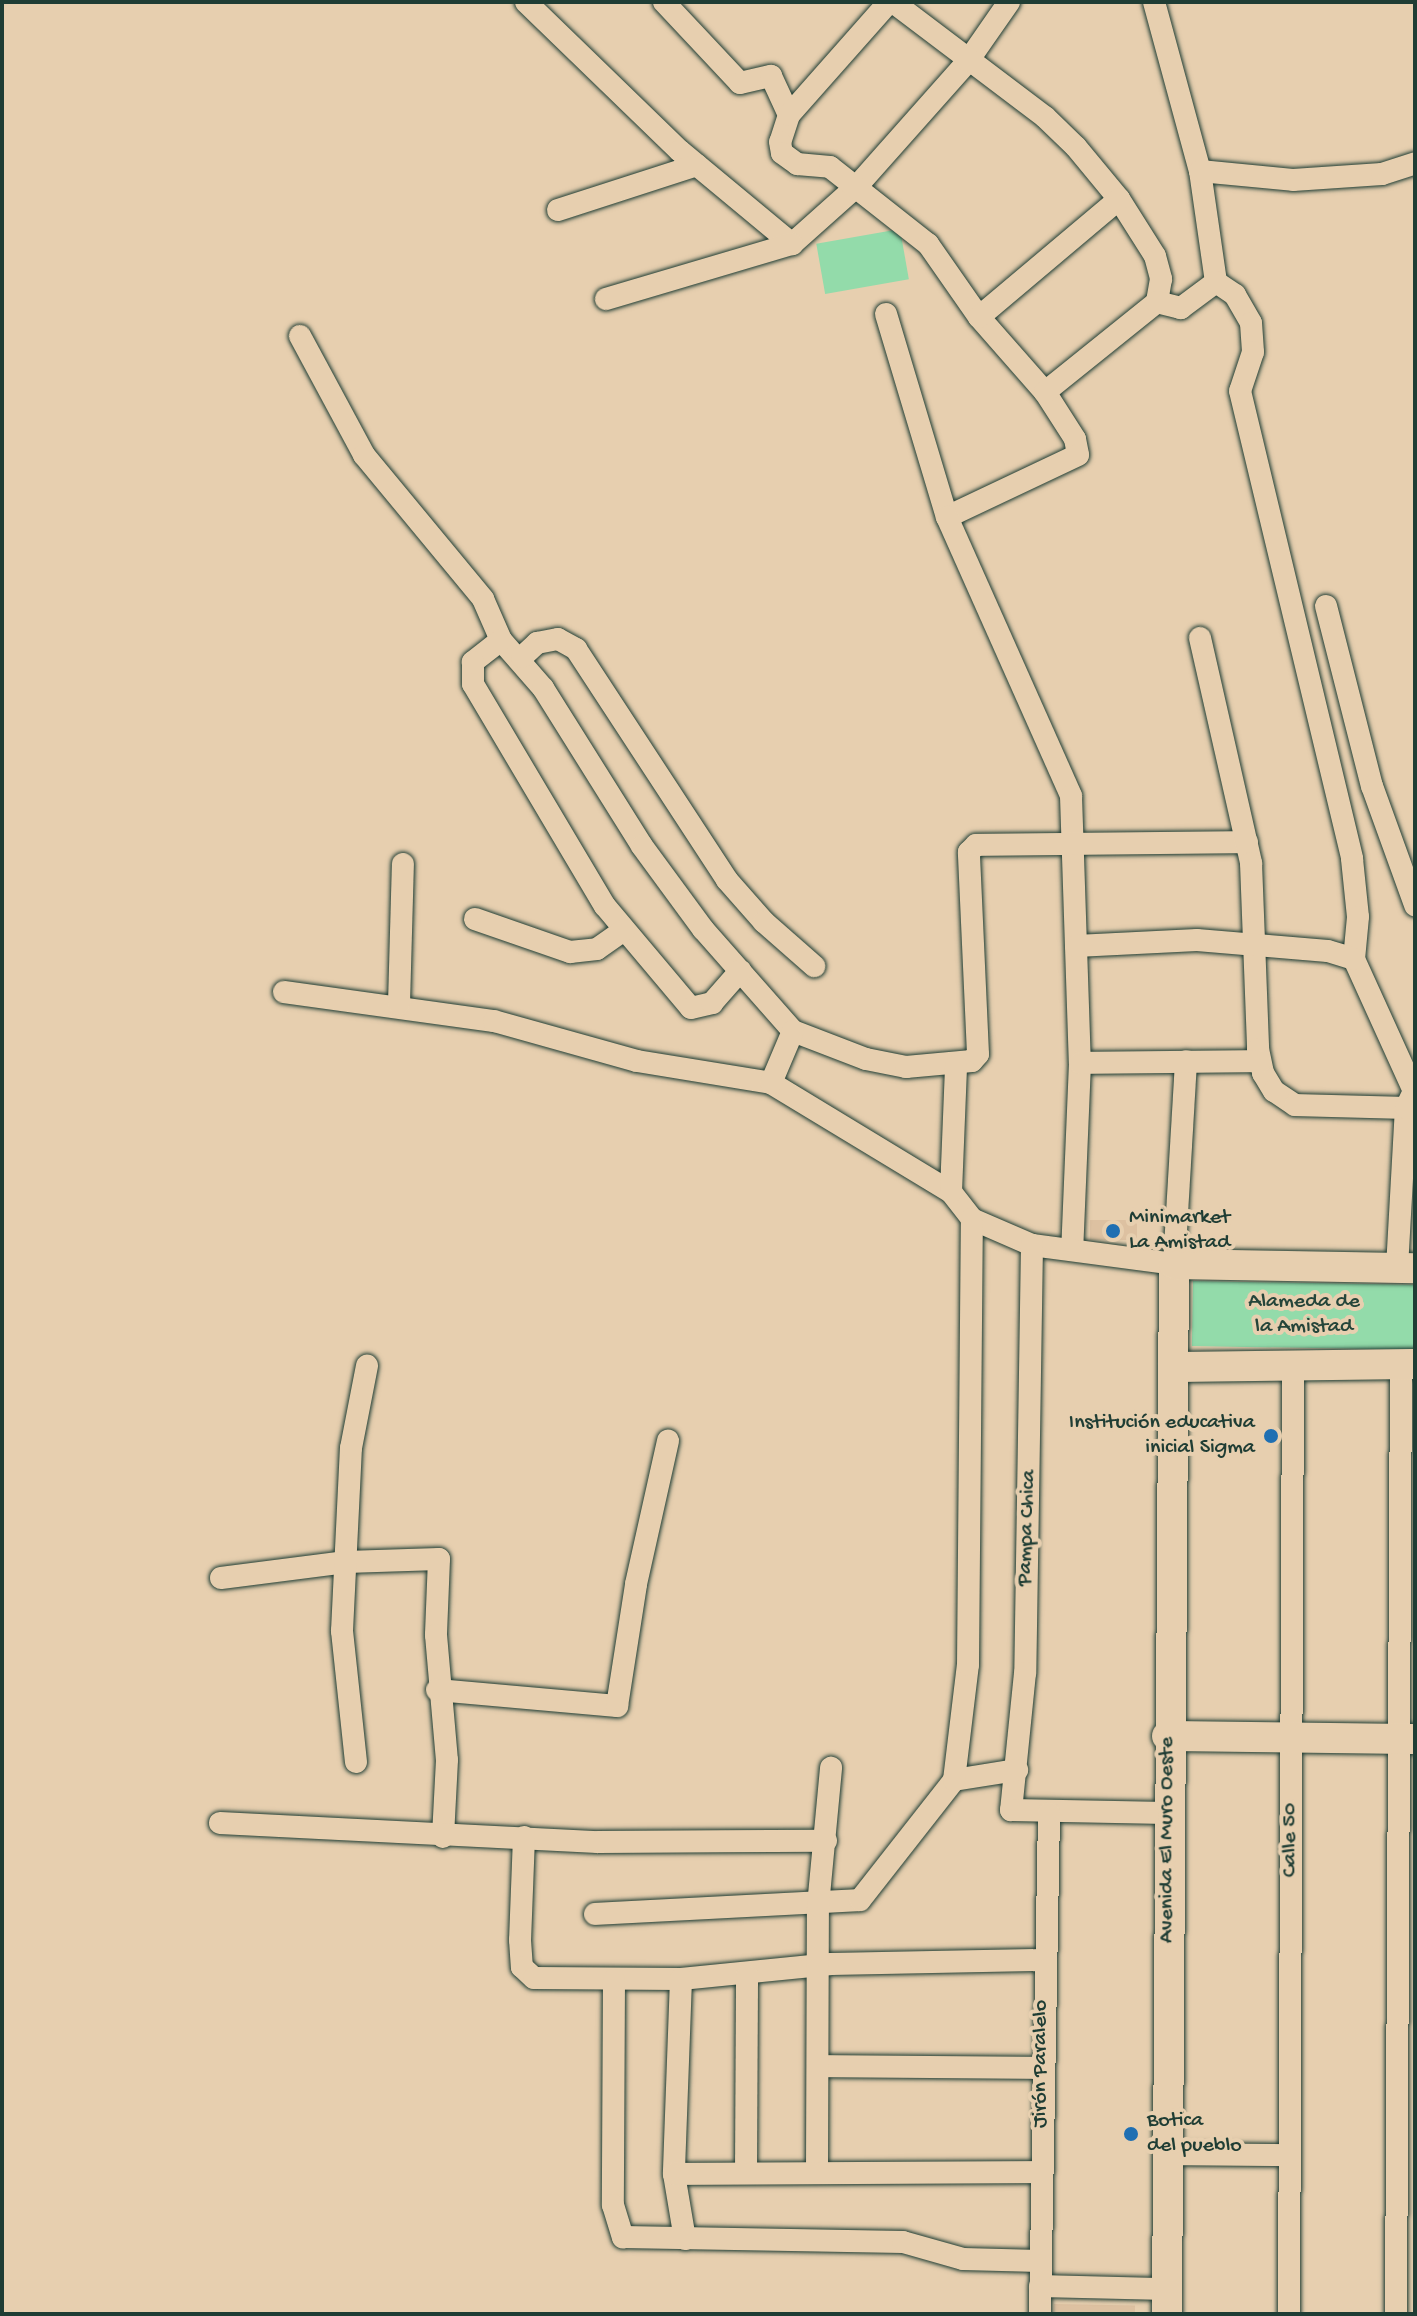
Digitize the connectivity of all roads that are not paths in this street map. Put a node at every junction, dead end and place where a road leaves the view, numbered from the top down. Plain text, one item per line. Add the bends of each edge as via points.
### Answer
1 (526, 2) edge
2 (664, 2) edge
3 (891, 2) edge
4 (1009, 2) edge
5 (1154, 2) edge
6 (968, 61) junction
7 (789, 115) junction
8 (1415, 163) edge
9 (697, 165) junction
10 (1200, 171) junction
11 (858, 185) junction
12 (1119, 199) junction
13 (558, 210) dead end
14 (792, 244) junction
15 (1216, 282) junction
16 (606, 299) dead end
17 (1157, 302) junction
18 (886, 314) dead end
19 (979, 317) junction
20 (300, 336) dead end
21 (1045, 392) junction
22 (947, 517) junction
23 (1326, 606) dead end
24 (1200, 638) dead end
25 (501, 640) junction
26 (522, 657) junction
27 (1247, 842) junction
28 (1074, 843) junction
29 (403, 864) dead end
30 (1415, 905) edge
31 (475, 919) dead end
32 (624, 930) junction
33 (1076, 946) junction
34 (1258, 947) junction
35 (1354, 959) junction
36 (814, 966) dead end
37 (740, 971) junction
38 (284, 992) dead end
39 (399, 1004) junction
40 (793, 1031) junction
41 (1186, 1061) junction
42 (1260, 1061) junction
43 (1080, 1063) junction
44 (956, 1066) junction
45 (771, 1083) junction
46 (1412, 1097) edge
47 (1410, 1146) edge
48 (951, 1192) junction
49 (972, 1219) junction
50 (1032, 1245) junction
51 (1072, 1250) junction
52 (1174, 1264) junction
53 (1406, 1268) edge
54 (1408, 1364) edge
55 (367, 1366) dead end
56 (1293, 1366) junction
57 (1173, 1367) junction
58 (668, 1441) dead end
59 (346, 1562) junction
60 (221, 1578) dead end
61 (437, 1690) junction
62 (1167, 1736) junction
63 (1292, 1738) junction
64 (1407, 1739) edge
65 (356, 1762) dead end
66 (831, 1768) dead end
67 (1017, 1770) junction
68 (954, 1780) junction
69 (1049, 1813) junction
70 (1167, 1813) junction
71 (220, 1823) dead end
72 (443, 1837) junction
73 (524, 1837) junction
74 (826, 1841) junction
75 (818, 1906) junction
76 (595, 1914) dead end
77 (1043, 1960) junction
78 (819, 1965) junction
79 (747, 1976) junction
80 (681, 1979) junction
81 (614, 1980) junction
82 (818, 2066) junction
83 (1042, 2068) junction
84 (1406, 2095) edge
85 (1169, 2154) junction
86 (1289, 2155) junction
87 (746, 2172) junction
88 (817, 2172) junction
89 (1041, 2172) junction
90 (674, 2174) junction
91 (1406, 2209) edge
92 (685, 2239) junction
93 (1040, 2261) junction
94 (1040, 2286) junction
95 (1167, 2302) edge
96 (1040, 2314) edge
97 (1289, 2314) edge
98 (1396, 2314) edge

1 - 9 street
2 - 7 street via 740,83 771,76
3 - 6 street
3 - 7 street
4 - 6 street
5 - 10 street
6 - 11 street
6 - 12 street via 1045,117
7 - 11 street via 782,153 797,164 830,167
8 - 10 street via 1382,174 1293,180
9 - 13 street
9 - 14 street
10 - 15 street
11 - 14 street
11 - 19 street via 928,244
12 - 17 street via 1155,256 1161,279
12 - 19 street
14 - 16 street
15 - 17 street via 1181,308
15 - 35 street via 1235,295 1251,323 1253,352 1240,391 1352,859 1358,917
17 - 21 street
18 - 22 street
19 - 21 street
20 - 25 street via 364,455 483,599
21 - 22 street via 1075,439 1078,455
22 - 28 street via 1071,796
23 - 30 street via 1372,786
24 - 27 street
25 - 26 street
25 - 32 street via 473,662 473,684 535,795
26 - 36 street via 537,643 558,639 576,649 727,880
26 - 37 street via 642,846
27 - 28 street
27 - 34 street
28 - 33 street
28 - 44 street via 971,847 978,1054
29 - 39 street
31 - 32 street via 570,952 597,949
32 - 37 street via 691,1008 712,1003
33 - 34 street via 1197,940
33 - 43 street
34 - 35 street via 1328,951
34 - 42 street
35 - 46 street
37 - 40 street
38 - 39 street
39 - 45 street via 494,1021 637,1061
40 - 44 street via 866,1059 906,1067
40 - 45 street
41 - 42 street
41 - 43 street
41 - 52 street
42 - 46 street via 1274,1091 1295,1105
43 - 51 street
44 - 48 street
45 - 48 street
46 - 47 street
47 - 53 street
48 - 49 street
49 - 50 street
49 - 68 street via 968,1665
50 - 51 street
50 - 67 street, Pampa Chica via 1034,1376
51 - 52 street
52 - 53 street
52 - 57 street, Avenida El Muro Oeste
54 - 56 street
54 - 64 street
55 - 59 street via 351,1448
56 - 57 street
56 - 63 street, Calle 50
57 - 62 street, Avenida El Muro Oeste
58 - 61 street via 638,1572 617,1706
59 - 60 street
59 - 61 street via 439,1559
59 - 65 street via 344,1678
61 - 72 street via 447,1760
62 - 63 street
62 - 70 street, Avenida El Muro Oeste
63 - 64 street
63 - 86 street, Calle 50
64 - 84 street
66 - 74 street
67 - 68 street
67 - 69 street, Pampa Chica via 1011,1810
68 - 75 street via 866,1896
69 - 70 street
69 - 77 street, Jirón Paralelo
70 - 85 street, Avenida El Muro Oeste
71 - 72 street
72 - 73 street
73 - 74 street via 694,1845
73 - 81 street via 520,1940 525,1973 534,1978
74 - 75 street
75 - 76 street
75 - 78 street
77 - 78 street
77 - 83 street, Jirón Paralelo
78 - 79 street
78 - 82 street
79 - 80 street
79 - 87 street
80 - 81 street
80 - 90 street
81 - 92 street via 613,2205 623,2237
82 - 83 street
82 - 88 street
83 - 89 street, Jirón Paralelo
84 - 91 street
85 - 86 street
85 - 95 street, Avenida El Muro Oeste
86 - 97 street, Calle 50
87 - 88 street
87 - 90 street
88 - 89 street
89 - 93 street, Jirón Paralelo
90 - 92 street
91 - 98 street
92 - 93 street via 903,2242 963,2259
93 - 94 street, Jirón Paralelo
94 - 95 street
94 - 96 street, Jirón Paralelo

